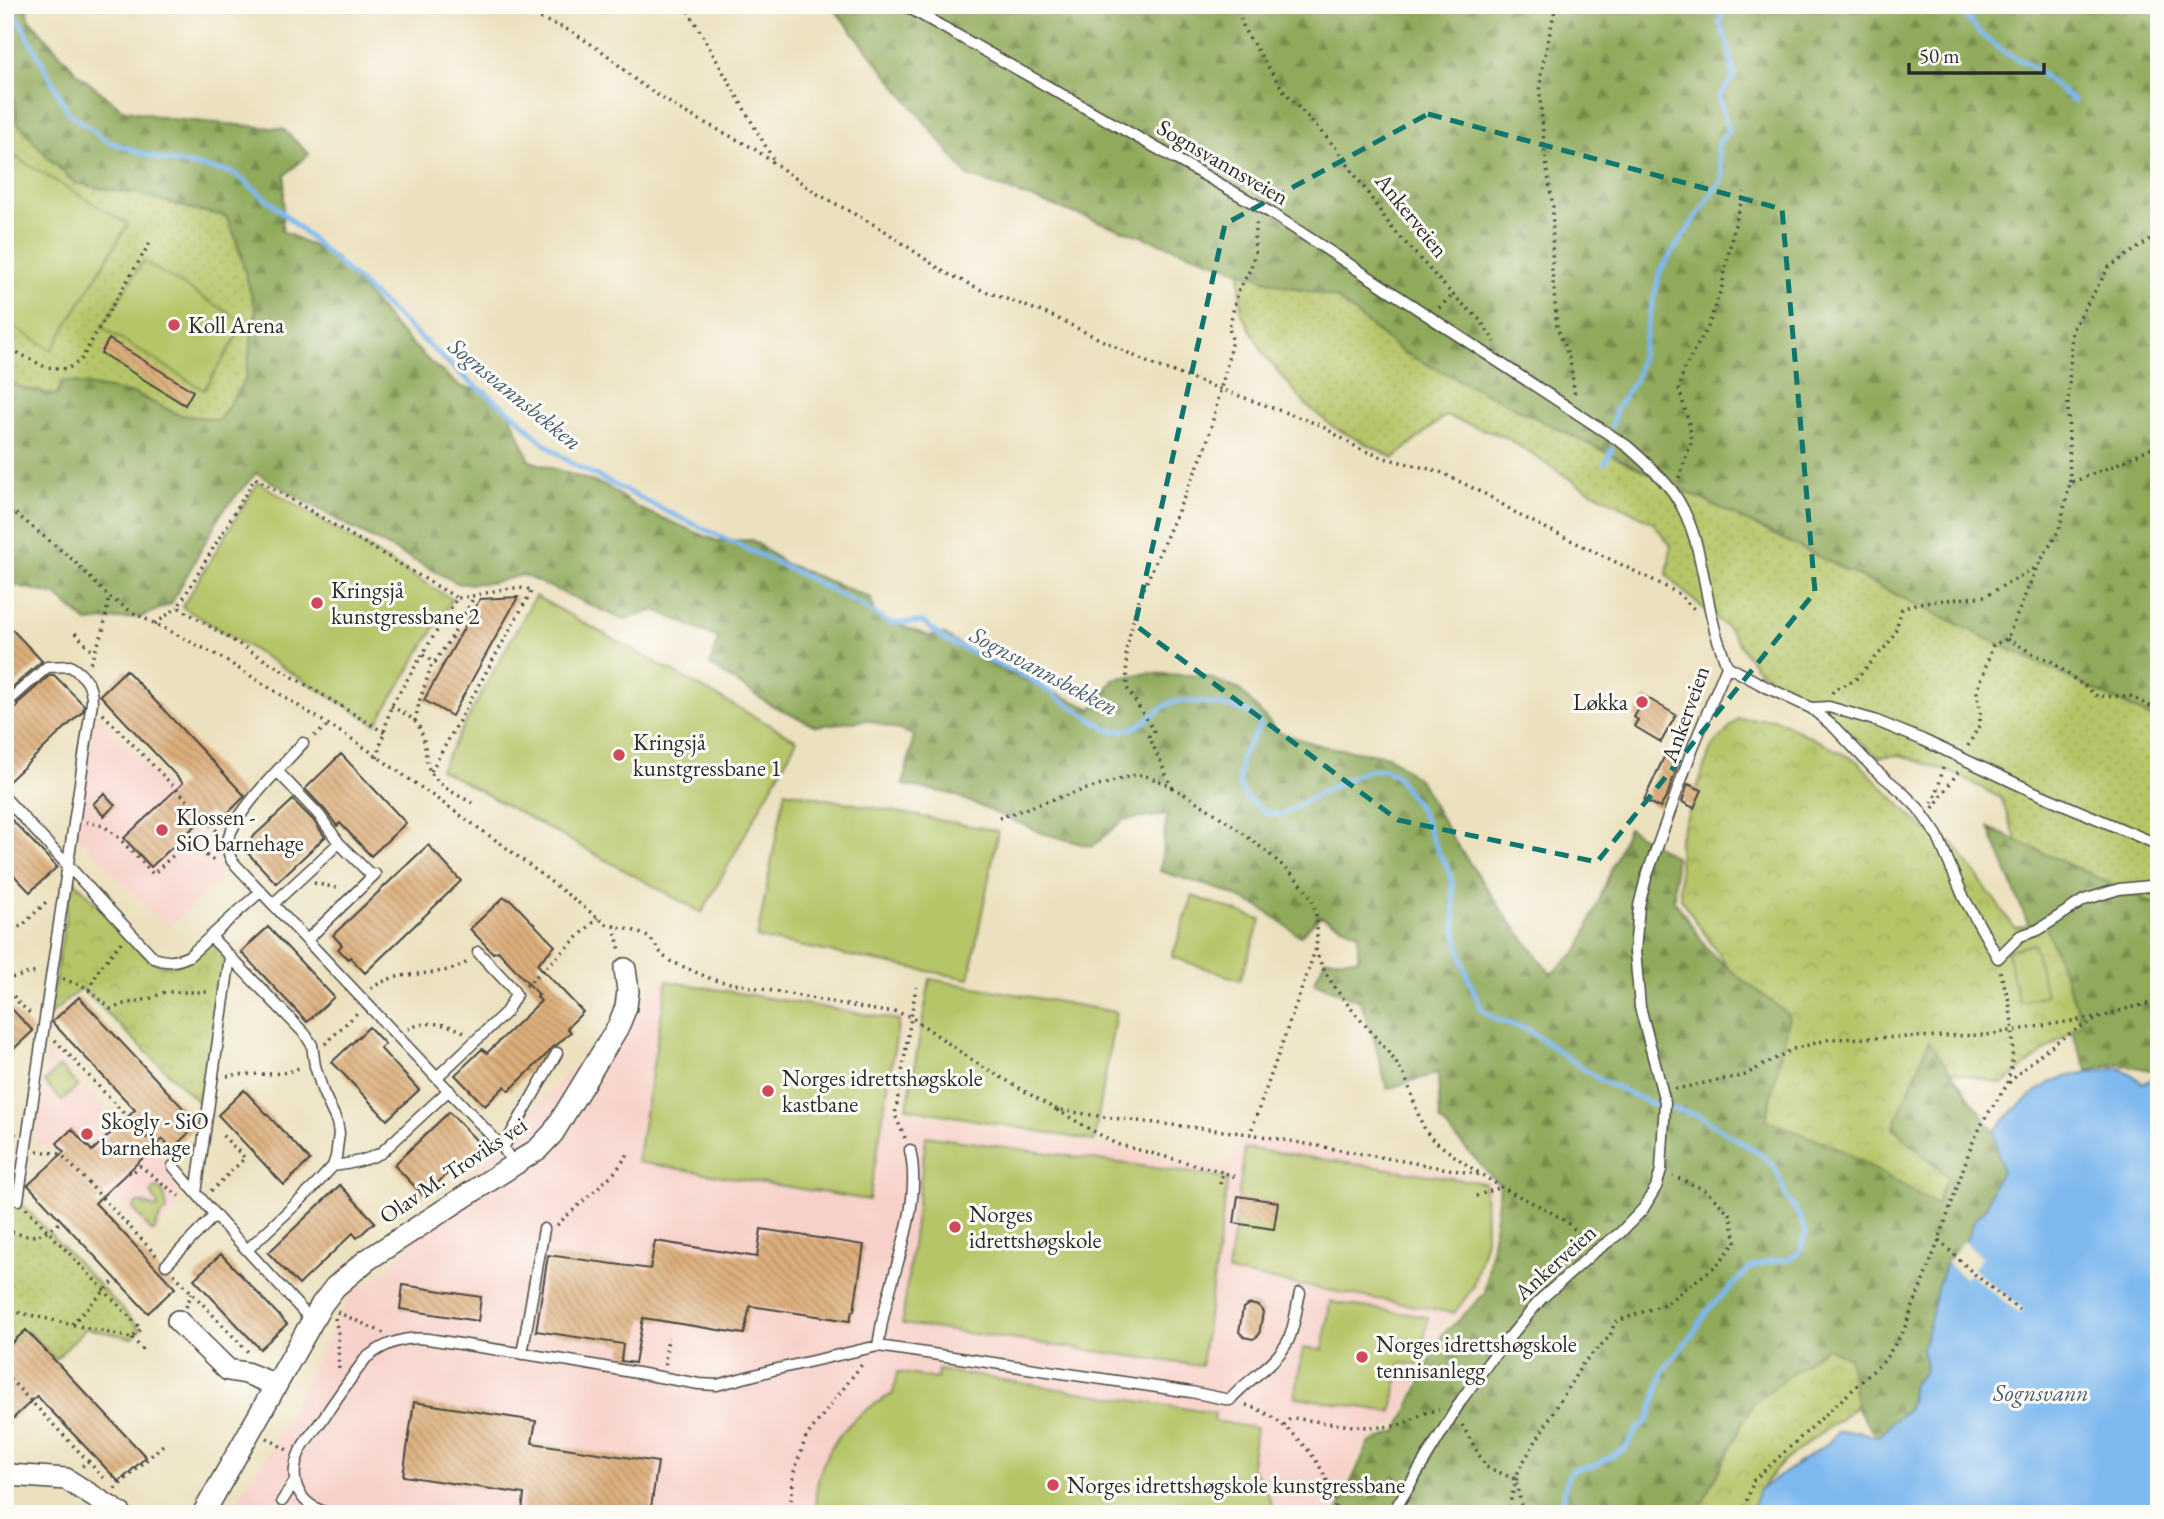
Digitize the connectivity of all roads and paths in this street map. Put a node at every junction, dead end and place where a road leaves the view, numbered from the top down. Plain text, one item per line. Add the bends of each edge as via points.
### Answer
1 (508, 5) edge
2 (685, 5) edge
3 (904, 5) edge
4 (1213, 5) edge
5 (1556, 5) edge
6 (1238, 6) edge
7 (777, 165) junction
8 (1744, 192) dead end
9 (1260, 207) junction
10 (2159, 234) edge
11 (151, 241) dead end
12 (5, 346) edge
13 (1511, 371) junction
14 (1219, 387) junction
15 (1578, 415) junction
16 (2159, 444) edge
17 (2070, 483) junction
18 (1673, 492) junction
19 (5, 505) edge
20 (15, 513) junction
21 (5, 516) edge
22 (2037, 566) junction
23 (475, 596) junction
24 (109, 597) junction
25 (457, 598) junction
26 (178, 607) junction
27 (155, 624) junction
28 (1714, 628) junction
29 (75, 633) dead end
30 (2007, 639) junction
31 (94, 653) junction
32 (422, 655) junction
33 (434, 661) junction
34 (442, 666) dead end
35 (1727, 666) junction
36 (84, 678) junction
37 (92, 702) junction
38 (5, 704) edge
39 (391, 706) junction
40 (1811, 708) junction
41 (2159, 711) edge
42 (415, 721) junction
43 (329, 724) junction
44 (385, 733) junction
45 (303, 743) joint
46 (1946, 751) junction
47 (1961, 757) junction
48 (377, 758) junction
49 (277, 771) junction
50 (431, 771) junction
51 (1172, 788) junction
52 (5, 799) edge
53 (472, 803) dead end
54 (999, 818) dead end
55 (1926, 818) junction
56 (74, 821) junction
57 (227, 842) junction
58 (339, 843) junction
59 (2159, 845) edge
60 (67, 865) junction
61 (239, 868) junction
62 (299, 880) junction
63 (65, 885) junction
64 (2159, 885) edge
65 (261, 891) junction
66 (356, 892) junction
67 (273, 904) junction
68 (598, 918) junction
69 (614, 926) junction
70 (5, 930) edge
71 (129, 932) junction
72 (211, 937) junction
73 (307, 940) junction
74 (1316, 948) junction
75 (478, 952) joint
76 (230, 957) junction
77 (1997, 958) junction
78 (625, 969) joint
79 (51, 976) junction
80 (5, 977) edge
81 (5, 985) edge
82 (916, 987) dead end
83 (89, 990) junction
84 (225, 994) junction
85 (516, 995) junction
86 (364, 1000) junction
87 (2159, 1002) edge
88 (2103, 1016) junction
89 (911, 1017) junction
90 (45, 1029) junction
91 (2013, 1031) junction
92 (395, 1035) junction
93 (478, 1040) junction
94 (557, 1053) dead end
95 (313, 1056) junction
96 (437, 1077) junction
97 (212, 1079) junction
98 (2007, 1085) junction
99 (449, 1090) junction
100 (1664, 1102) junction
101 (1055, 1109) junction
102 (206, 1119) junction
103 (1251, 1134) junction
104 (25, 1149) junction
105 (910, 1150) joint
106 (628, 1154) dead end
107 (508, 1156) junction
108 (173, 1166) joint
109 (333, 1166) junction
110 (1661, 1170) junction
111 (129, 1172) dead end
112 (1223, 1172) junction
113 (1482, 1175) junction
114 (1236, 1177) dead end
115 (1220, 1184) dead end
116 (1503, 1188) junction
117 (1476, 1196) dead end
118 (199, 1197) junction
119 (18, 1200) joint
120 (215, 1215) junction
121 (62, 1221) dead end
122 (5, 1230) edge
123 (48, 1231) junction
124 (543, 1234) joint
125 (1939, 1240) junction
126 (248, 1249) junction
127 (1593, 1253) junction
128 (166, 1265) junction
129 (116, 1279) dead end
130 (106, 1292) junction
131 (1300, 1293) dead end
132 (2019, 1310) dead end
133 (5, 1314) edge
134 (177, 1321) dead end
135 (313, 1322) junction
136 (72, 1324) junction
137 (386, 1336) dead end
138 (668, 1336) dead end
139 (132, 1338) junction
140 (235, 1338) dead end
141 (876, 1346) junction
142 (144, 1351) dead end
143 (522, 1354) junction
144 (5, 1374) edge
145 (674, 1379) junction
146 (339, 1381) dead end
147 (276, 1385) junction
148 (1255, 1408) dead end
149 (1452, 1415) junction
150 (1284, 1426) junction
151 (267, 1438) dead end
152 (164, 1443) dead end
153 (288, 1450) dead end
154 (88, 1461) junction
155 (5, 1477) edge
156 (66, 1479) junction
157 (1515, 1479) junction
158 (106, 1480) dead end
159 (295, 1481) junction
160 (115, 1490) dead end
161 (282, 1501) dead end
162 (121, 1514) edge
163 (203, 1514) edge
164 (335, 1514) edge
165 (789, 1514) edge
166 (1336, 1514) edge
167 (1392, 1514) edge
168 (1507, 1514) edge
169 (1524, 1514) edge
170 (1742, 1514) edge

1 - 7 path via 571,31 639,83
2 - 7 path
3 - 9 lane, Sognsvannsveien
4 - 6 path
5 - 15 path via 1540,97 1553,207 1557,327 1570,360
6 - 13 path, Ankerveien via 1245,31 1283,90 1338,149 1414,254 1480,320
7 - 14 path via 944,272 1050,315 1151,364
8 - 18 path via 1723,286 1679,389 1691,443
9 - 13 lane, Sognsvannsveien
9 - 14 path via 1255,252 1235,303 1229,328 1232,339
10 - 17 path via 2109,267 2072,330
11 - 12 path via 81,360 67,369 45,367
13 - 15 lane, Ankerveien
14 - 28 path via 1320,425 1360,449 1438,471 1679,594
14 - 51 path via 1206,447 1138,604 1126,651 1127,688 1154,731 1149,736
15 - 18 lane, Ankerveien via 1627,446
16 - 17 path
17 - 22 path via 2059,530
18 - 28 lane, Ankerveien via 1697,543
19 - 20 path
20 - 21 path
20 - 24 path via 73,560
22 - 30 path
22 - 40 path via 1986,596 1918,603 1902,610 1890,641 1860,674
23 - 25 path
23 - 33 path
23 - 50 path via 517,586 531,590
24 - 27 path
24 - 31 path
25 - 26 path via 255,478
25 - 32 path
26 - 27 path
26 - 44 path
27 - 43 path via 217,655
28 - 35 lane, Ankerveien
29 - 31 path
30 - 41 path via 2051,661 2097,696 2130,696
30 - 47 path via 1993,645 1977,693 1980,724
31 - 36 path
32 - 33 path
32 - 39 path
33 - 34 path
33 - 42 path
35 - 40 lane
35 - 100 lane, Ankerveien via 1693,747 1639,906 1635,951 1640,1007
36 - 37 lane via 91,685
36 - 38 lane via 70,666 47,667
37 - 56 lane
37 - 57 path
39 - 42 path
39 - 44 path
40 - 46 lane via 1854,713
40 - 55 lane
42 - 50 path via 422,731
43 - 45 path
43 - 48 path
44 - 48 path
45 - 49 lane
46 - 47 lane
46 - 55 path
47 - 55 path via 1957,776
47 - 59 lane
48 - 68 path
49 - 57 lane via 253,799
49 - 58 lane
50 - 53 path via 446,788
51 - 54 path via 1137,775
51 - 74 path via 1259,845 1300,881 1311,898
52 - 60 lane
55 - 77 lane
56 - 60 lane
56 - 61 path via 104,826 153,874 191,839 214,862
57 - 61 lane via 228,855
58 - 62 lane
58 - 66 lane via 375,874
60 - 63 lane
60 - 71 lane
61 - 65 lane
62 - 66 path
62 - 67 lane
63 - 70 path via 22,926
63 - 79 lane
64 - 77 lane via 2119,889 2084,900 2038,930 2020,936
65 - 67 lane
65 - 72 lane
66 - 73 lane
67 - 73 lane
68 - 69 path
68 - 85 path
69 - 78 path
69 - 89 path via 650,938 670,961 714,980
71 - 72 lane via 164,962 189,956
71 - 83 path
72 - 76 lane
73 - 86 lane
74 - 103 path
74 - 113 path via 1325,973 1399,1067 1424,1130
75 - 85 lane
75 - 86 path via 459,967 382,980
76 - 84 lane
76 - 95 lane via 304,1034
77 - 91 path
78 - 107 street, Olav M. Troviks vei via 628,991 618,1027 553,1133 537,1149
79 - 80 path via 26,972 16,978
79 - 83 path
79 - 90 lane
81 - 90 path
82 - 89 path
83 - 84 path via 111,1009 165,992
84 - 97 lane
85 - 93 lane
86 - 92 lane
86 - 95 path
87 - 88 path
88 - 91 path
88 - 98 path via 2037,1055
89 - 101 path
89 - 105 path via 895,1115
90 - 104 lane
90 - 108 path
91 - 98 path
91 - 100 path via 1813,1042 1745,1075
92 - 93 path via 417,1024 439,1023
92 - 96 lane
93 - 96 lane
94 - 107 lane
95 - 97 path via 295,1072
95 - 109 lane via 337,1122
96 - 99 lane
97 - 102 lane
98 - 125 path via 1971,1146
99 - 107 lane
99 - 109 lane via 381,1153 354,1164
100 - 110 lane, Ankerveien
101 - 103 path
101 - 112 path via 1116,1144
102 - 118 lane
102 - 118 path via 245,1158
103 - 113 path
104 - 119 lane
104 - 128 path via 61,1154
105 - 141 lane via 914,1166 905,1234
106 - 124 path via 616,1171
107 - 135 street, Olav M. Troviks vei via 367,1259 335,1287
108 - 118 lane
109 - 126 lane
110 - 127 lane, Ankerveien via 1643,1209
110 - 157 path via 1705,1190 1730,1214 1736,1242 1717,1265 1665,1304 1615,1322 1610,1336 1583,1363
111 - 118 path via 140,1166 179,1196
112 - 114 path
112 - 115 path
113 - 116 path
116 - 117 path
116 - 127 path via 1567,1223
118 - 120 lane
119 - 123 path
120 - 126 lane
120 - 128 lane
121 - 123 path
122 - 123 path via 34,1237
123 - 130 path
124 - 143 lane
125 - 132 path
125 - 170 path via 1903,1332 1884,1361 1754,1480
126 - 135 lane
127 - 149 lane, Ankerveien via 1541,1299
128 - 140 path
129 - 130 path
130 - 136 path
130 - 139 path via 141,1329
131 - 141 lane via 1287,1343 1230,1400
133 - 136 path via 12,1311
134 - 147 street via 228,1370
135 - 147 street, Olav M. Troviks vei
136 - 139 path
137 - 146 path via 332,1310 338,1332
138 - 145 path via 665,1361
139 - 142 path
141 - 145 lane via 718,1385
141 - 165 path via 806,1437 793,1472
143 - 145 lane
143 - 159 lane via 418,1338 382,1347 366,1358 304,1444
144 - 154 path
147 - 163 street, Olav M. Troviks vei
148 - 150 path
149 - 150 path via 1432,1411 1383,1426 1294,1418
149 - 157 path via 1486,1466
149 - 167 lane, Ankerveien
150 - 166 path via 1318,1466
151 - 153 path
152 - 160 path
154 - 156 path
154 - 158 path
155 - 156 street
156 - 162 street
157 - 168 path
157 - 169 path
159 - 161 lane
159 - 164 lane via 311,1507

